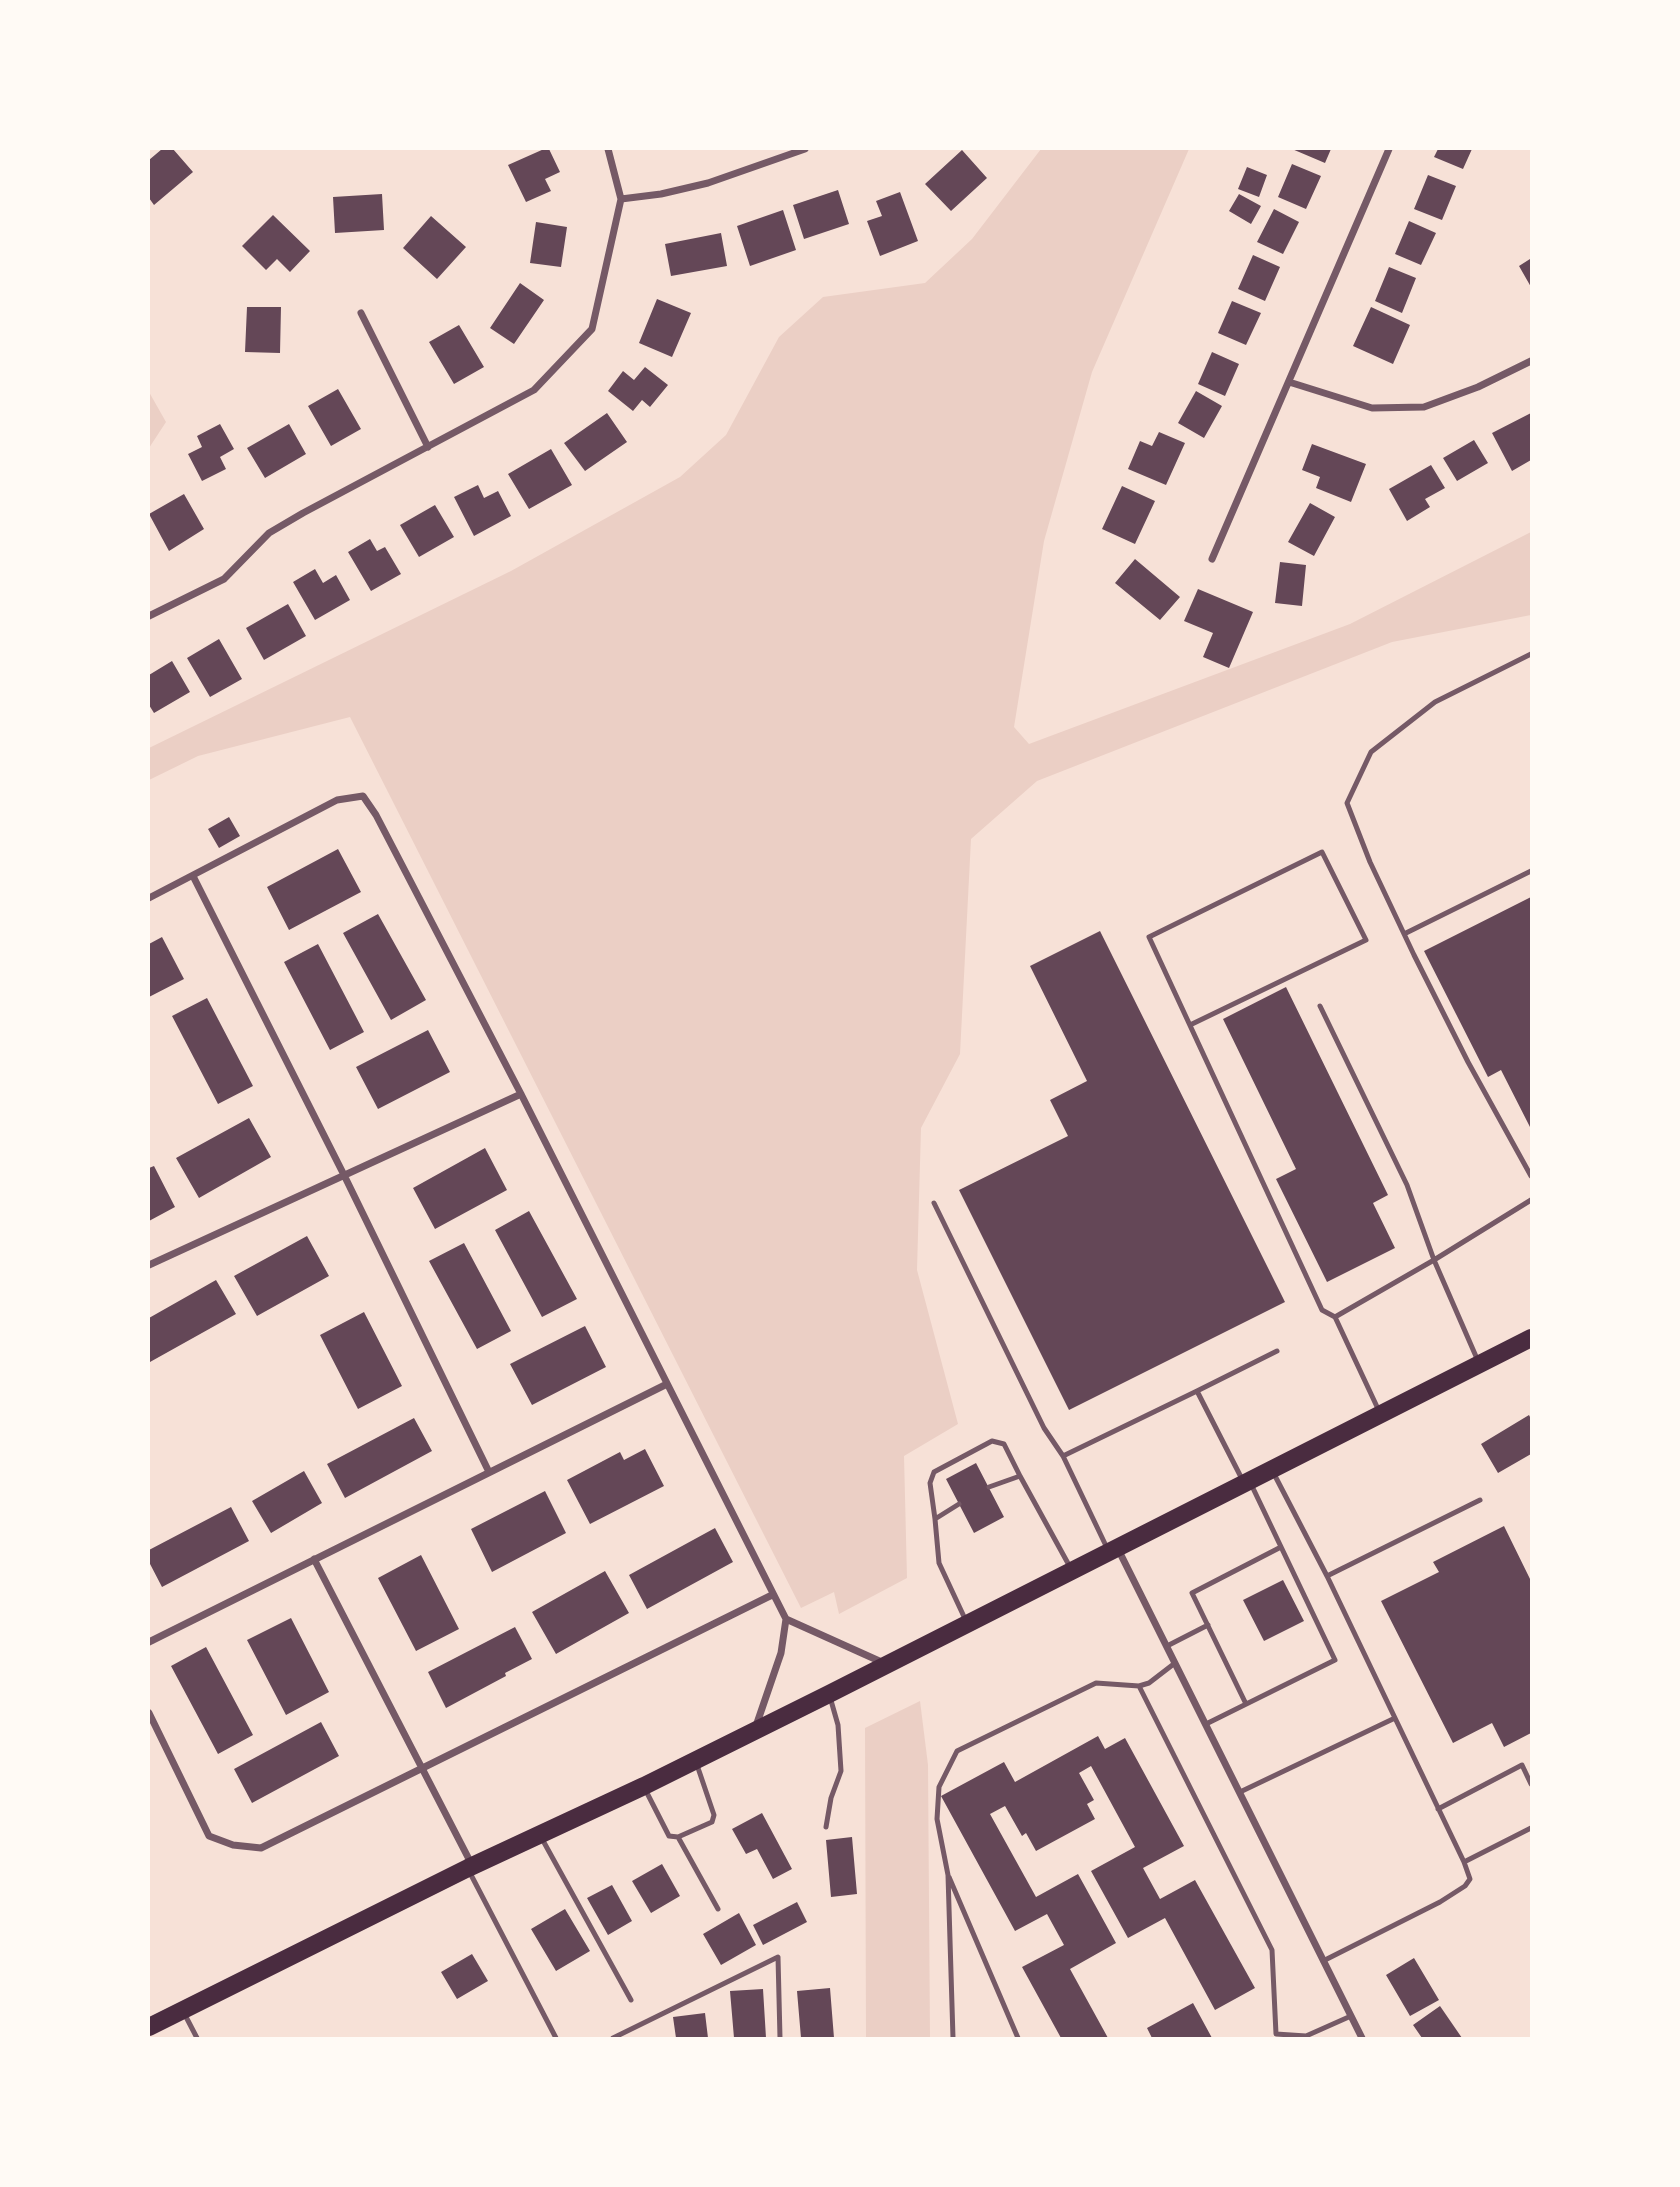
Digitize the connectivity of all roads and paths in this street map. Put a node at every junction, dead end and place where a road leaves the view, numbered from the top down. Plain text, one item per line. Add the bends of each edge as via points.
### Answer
1 (608, 149) edge
2 (805, 149) edge
3 (1389, 149) edge
4 (621, 199) junction
5 (360, 313) dead end
6 (1531, 361) edge
7 (1289, 382) junction
8 (428, 447) junction
9 (1212, 559) dead end
10 (149, 616) edge
11 (1531, 654) edge
12 (1531, 871) edge
13 (192, 876) junction
14 (149, 898) edge
15 (1404, 933) junction
16 (1320, 1006) dead end
17 (1190, 1025) junction
18 (521, 1094) junction
19 (344, 1175) junction
20 (1531, 1176) edge
21 (1531, 1200) edge
22 (934, 1203) dead end
23 (1434, 1261) junction
24 (149, 1265) edge
25 (1335, 1317) junction
26 (1531, 1338) edge
27 (1278, 1350) dead end
28 (1479, 1364) junction
29 (667, 1384) junction
30 (1197, 1391) junction
31 (1381, 1413) junction
32 (1063, 1456) junction
33 (1272, 1469) junction
34 (489, 1472) junction
35 (1020, 1476) junction
36 (1247, 1482) junction
37 (989, 1488) dead end
38 (1480, 1500) dead end
39 (959, 1504) dead end
40 (935, 1519) junction
41 (1282, 1547) junction
42 (1113, 1548) junction
43 (314, 1559) junction
44 (1072, 1570) junction
45 (1327, 1576) junction
46 (772, 1595) junction
47 (786, 1619) junction
48 (967, 1623) junction
49 (1208, 1625) junction
50 (149, 1642) edge
51 (1167, 1646) junction
52 (1175, 1663) junction
53 (887, 1664) junction
54 (1139, 1686) junction
55 (829, 1694) junction
56 (1246, 1704) junction
57 (149, 1713) edge
58 (1395, 1718) junction
59 (1206, 1724) junction
60 (755, 1731) junction
61 (696, 1760) junction
62 (424, 1769) junction
63 (1531, 1784) edge
64 (644, 1786) junction
65 (1240, 1792) junction
66 (1438, 1809) junction
67 (826, 1827) dead end
68 (1531, 1828) edge
69 (540, 1835) junction
70 (678, 1837) junction
71 (1464, 1862) junction
72 (470, 1867) junction
73 (948, 1875) junction
74 (718, 1909) dead end
75 (1324, 1961) junction
76 (631, 2000) dead end
77 (183, 2010) junction
78 (1350, 2016) junction
79 (149, 2027) edge
80 (197, 2038) edge
81 (556, 2038) edge
82 (613, 2038) edge
83 (780, 2038) edge
84 (953, 2038) edge
85 (1018, 2038) edge
86 (1362, 2038) edge

1 - 4 street
2 - 4 street via 708,183
3 - 7 street
4 - 8 street via 592,330 534,390
5 - 8 street
6 - 7 street via 1424,407 1372,408
7 - 9 street
8 - 10 street via 269,533 224,579
11 - 15 lane via 1435,702 1371,752 1347,803
12 - 15 lane
13 - 14 street
13 - 18 street via 337,800 363,796
13 - 19 street
15 - 20 lane
16 - 23 lane via 1407,1185
17 - 17 lane via 1149,937 1322,852 1366,940
17 - 25 lane via 1322,1310
18 - 19 street
18 - 29 street
19 - 24 street
19 - 34 street
21 - 23 lane
22 - 32 lane via 1044,1427
23 - 25 lane
23 - 28 lane
25 - 31 lane
26 - 28 main road
27 - 30 lane
28 - 31 main road
29 - 34 street
29 - 46 street
30 - 32 lane
30 - 36 lane
31 - 33 main road
32 - 42 lane
33 - 36 main road
33 - 45 lane
34 - 43 street
35 - 37 lane
35 - 40 lane via 1004,1444 992,1441 934,1472 930,1483
35 - 44 lane
36 - 41 lane
36 - 42 main road
38 - 45 lane
39 - 40 lane
40 - 48 lane via 939,1563
41 - 49 lane via 1192,1593
41 - 56 lane via 1335,1660
42 - 44 main road
42 - 51 street
43 - 50 street
43 - 62 street
44 - 48 main road
45 - 58 lane
46 - 47 street
46 - 62 street
47 - 53 street
47 - 60 street via 781,1653
48 - 53 main road
49 - 51 lane
49 - 56 lane
51 - 52 street
52 - 54 lane
52 - 59 street
53 - 55 main road
54 - 73 lane via 1096,1683 957,1751 939,1787 937,1819
54 - 78 lane via 1272,1950 1276,2035 1306,2036
55 - 60 main road
55 - 67 lane via 838,1725 841,1771
56 - 59 lane
57 - 62 street via 209,1836 233,1844 261,1848
58 - 65 lane
58 - 66 lane
59 - 65 street
60 - 61 main road
61 - 64 main road
61 - 70 lane via 714,1815 712,1822
62 - 72 street
63 - 66 lane via 1522,1765
64 - 69 main road
64 - 70 lane via 669,1836
65 - 75 street
66 - 71 lane
68 - 71 lane
69 - 72 main road
69 - 76 lane
70 - 74 lane
71 - 75 lane via 1470,1879 1465,1886
72 - 77 main road
72 - 81 lane
73 - 84 lane
73 - 85 lane
75 - 78 street
77 - 79 main road
77 - 80 lane
78 - 86 street
82 - 83 lane via 778,1957

